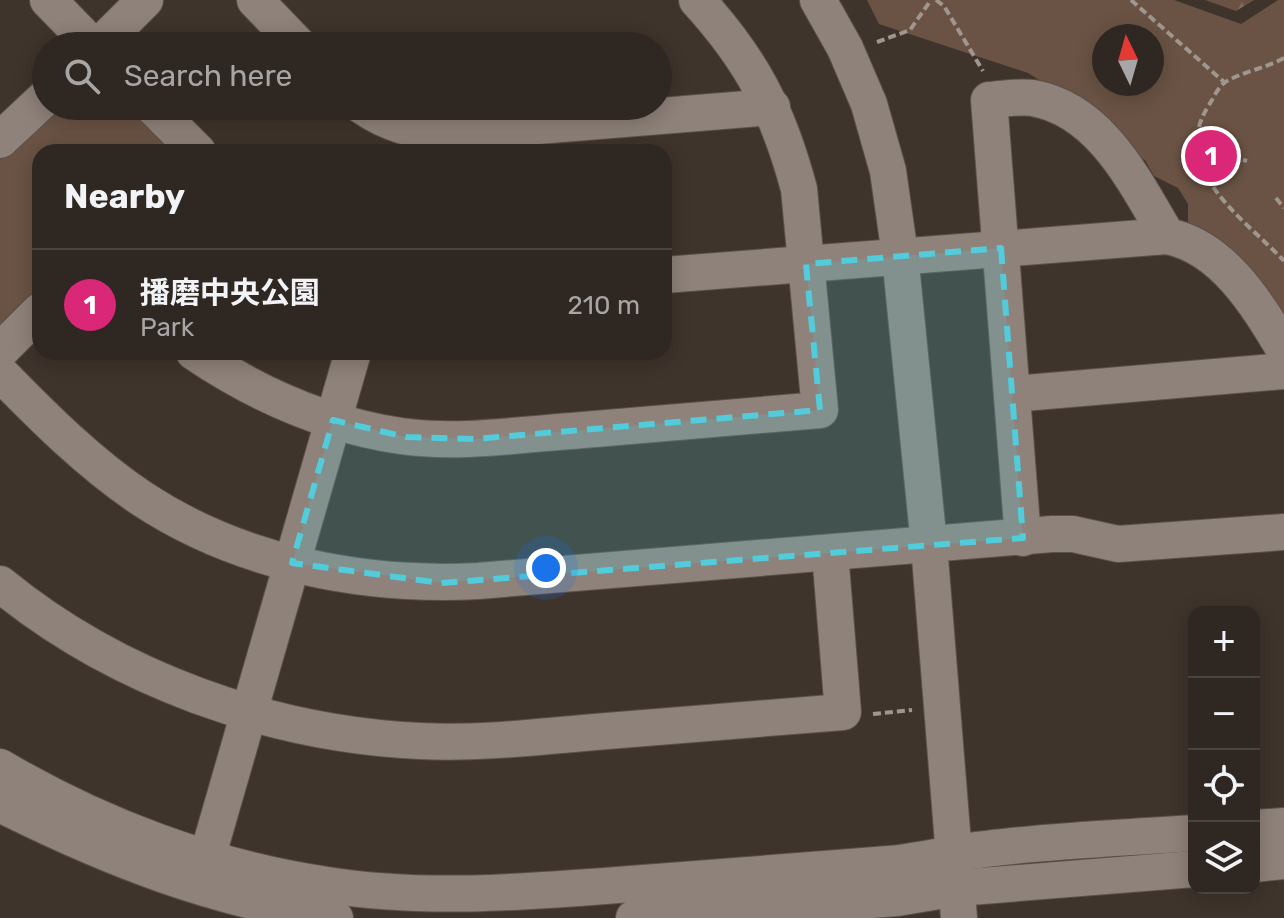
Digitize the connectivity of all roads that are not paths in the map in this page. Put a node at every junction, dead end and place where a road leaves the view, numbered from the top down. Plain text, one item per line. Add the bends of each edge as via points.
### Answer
1 (48, 0) edge
2 (145, 0) edge
3 (255, 0) edge
4 (697, 0) edge
5 (818, 0) edge
6 (81, 32) edge
7 (111, 32) edge
8 (286, 32) edge
9 (772, 107) junction
10 (32, 110) edge
11 (672, 115) edge
12 (166, 120) edge
13 (388, 120) edge
14 (602, 120) edge
15 (0, 140) edge
16 (190, 144) edge
17 (1167, 236) junction
18 (1001, 248) junction
19 (900, 255) junction
20 (806, 264) junction
21 (672, 274) edge
22 (32, 319) edge
23 (1284, 349) edge
24 (0, 351) edge
25 (207, 360) edge
26 (351, 360) edge
27 (1284, 371) edge
28 (0, 373) edge
29 (1013, 394) junction
30 (333, 420) junction
31 (1284, 532) edge
32 (1023, 538) junction
33 (929, 545) junction
34 (830, 553) junction
35 (292, 563) junction
36 (0, 584) edge
37 (249, 713) junction
38 (0, 767) edge
39 (0, 804) edge
40 (1284, 826) edge
41 (1260, 828) edge
42 (1188, 834) edge
43 (1284, 861) edge
44 (1260, 863) edge
45 (1188, 869) edge
46 (198, 887) edge
47 (956, 887) edge
48 (335, 918) edge
49 (634, 918) edge

1 - 6 street
2 - 7 street
3 - 8 street
4 - 9 street via 745,59
5 - 19 street via 869,104 888,171
9 - 11 street
9 - 20 street via 799,189
10 - 15 street
12 - 16 street
13 - 14 street via 433,133
17 - 18 street
17 - 18 street via 1099,134 1054,103 1029,97 989,100
17 - 23 street via 1218,261 1240,282
18 - 19 street
18 - 29 street
19 - 20 street
19 - 33 street
20 - 21 street
20 - 30 street via 820,410 474,439 406,437
22 - 24 street
25 - 30 street via 250,386
26 - 30 street
27 - 29 street
28 - 35 street via 70,441 143,499 208,534
29 - 32 street
30 - 35 street
31 - 32 street via 1118,544 1073,534
32 - 33 street
33 - 34 street
33 - 47 street
34 - 35 street via 441,583 379,580
34 - 37 street via 843,712 451,741 351,734
35 - 37 street
36 - 37 street via 93,647 157,679
37 - 46 street
38 - 46 street via 116,826
39 - 46 street via 130,865
40 - 41 street
42 - 47 street
43 - 44 street
45 - 47 street
46 - 47 street via 267,874 406,893 496,893 894,863
46 - 48 street via 253,904
47 - 49 street via 897,898

